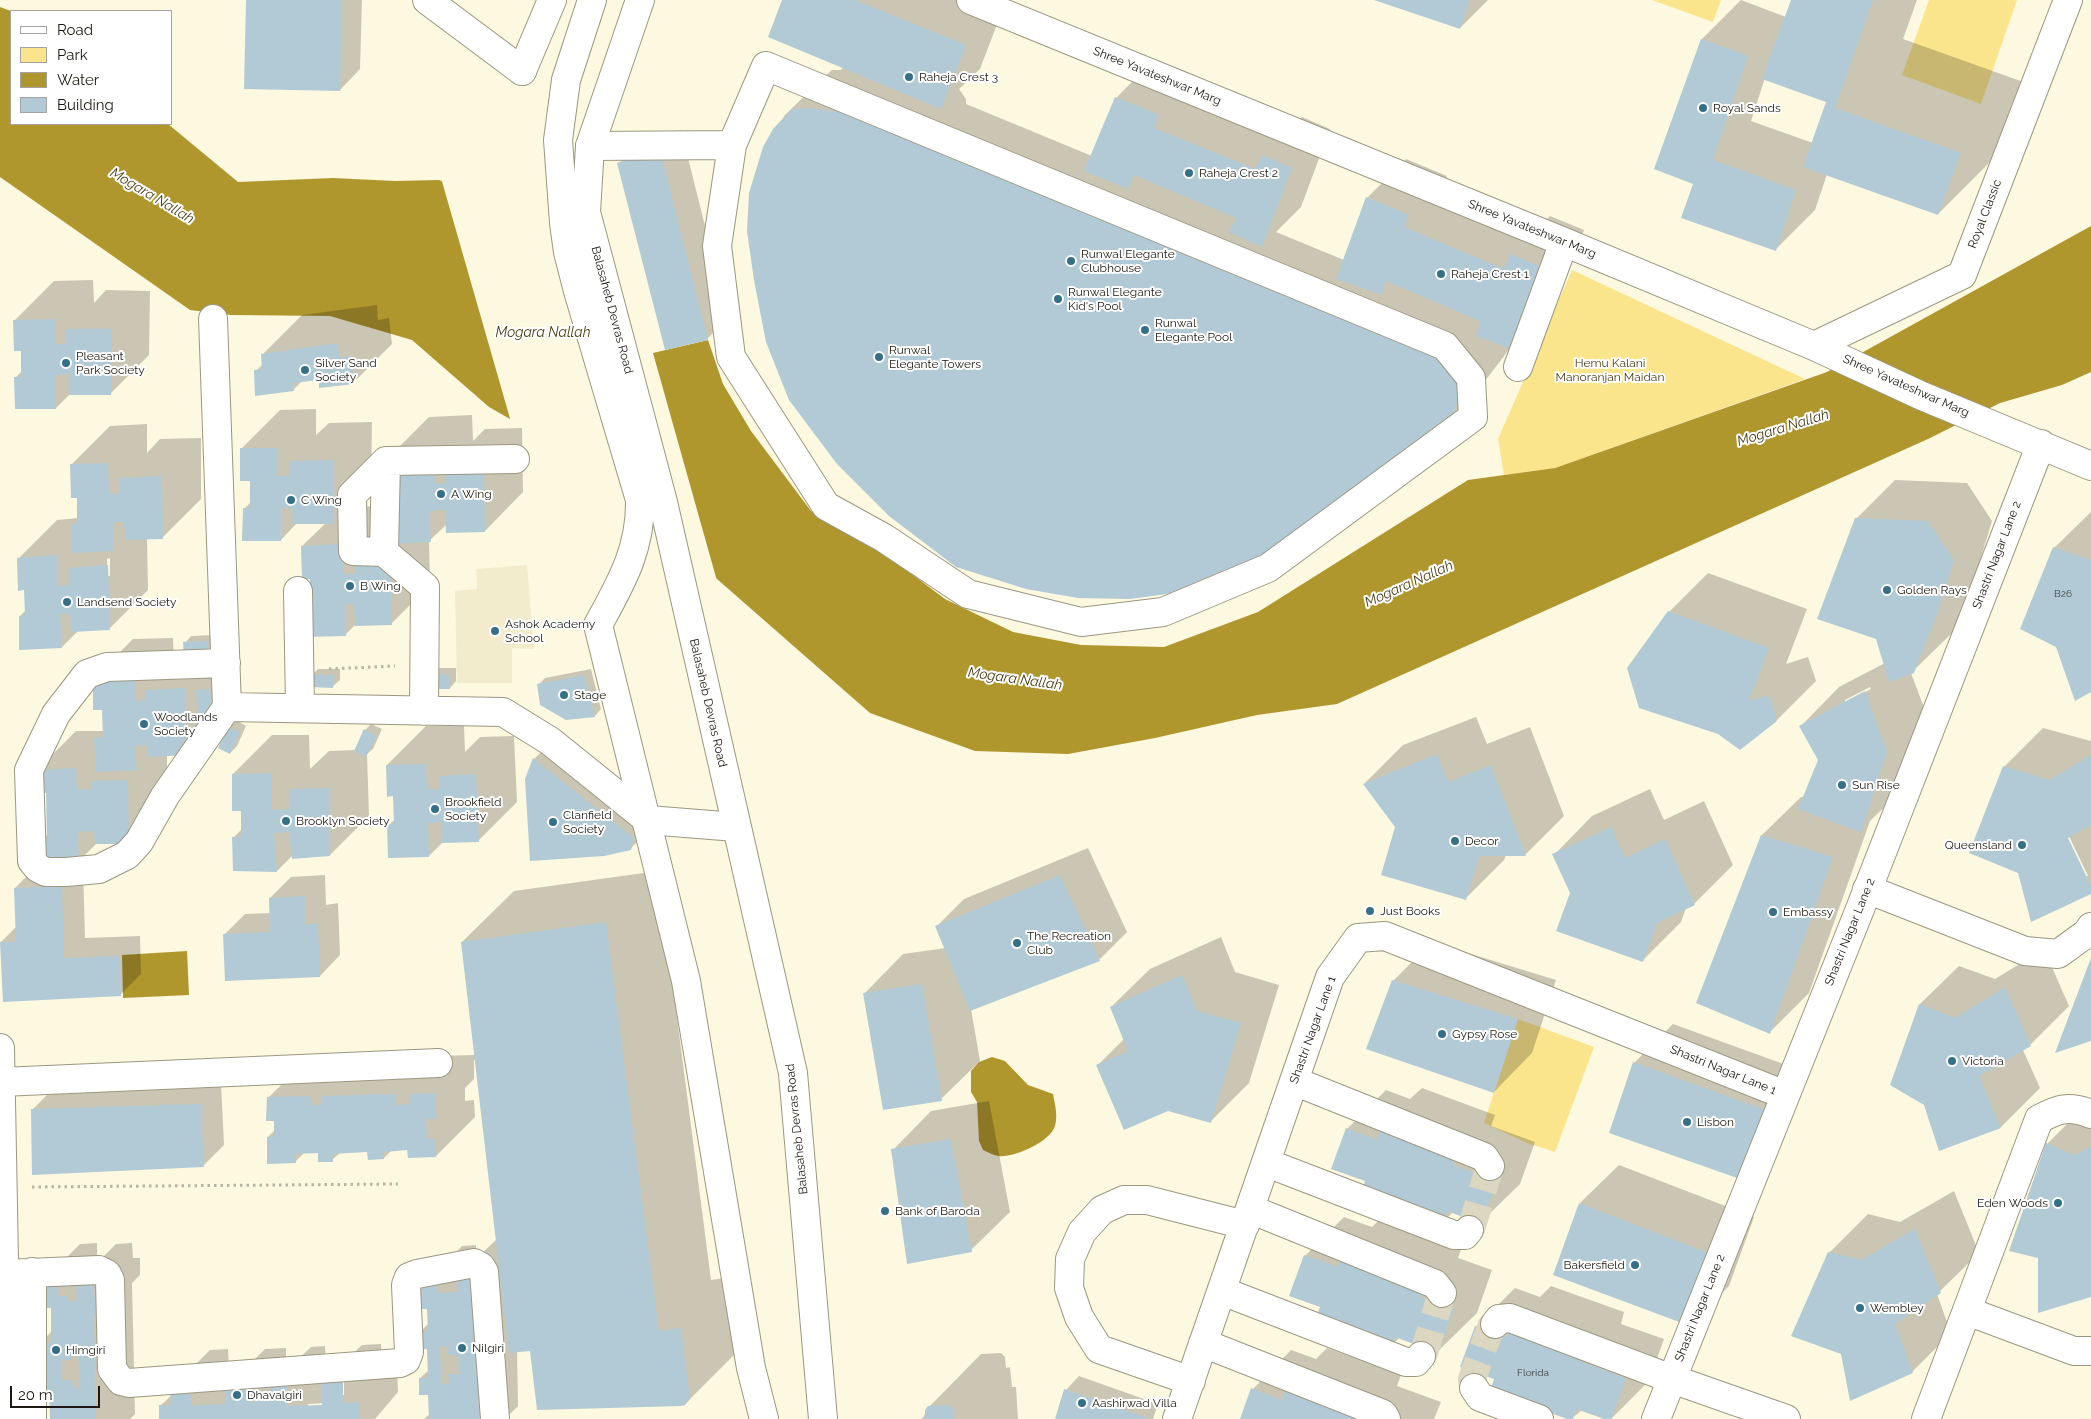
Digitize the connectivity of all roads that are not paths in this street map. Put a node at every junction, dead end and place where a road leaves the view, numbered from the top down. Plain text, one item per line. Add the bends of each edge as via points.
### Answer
1 (427, 0) edge
2 (552, 0) edge
3 (592, 0) edge
4 (640, 0) edge
5 (971, 0) edge
6 (2068, 0) edge
7 (732, 145) junction
8 (590, 146) junction
9 (1564, 242) junction
10 (213, 320) dead end
11 (1823, 350) junction
12 (1518, 367) dead end
13 (2040, 444) junction
14 (515, 459) dead end
15 (2091, 466) edge
16 (652, 501) junction
17 (298, 591) dead end
18 (226, 663) junction
19 (227, 707) junction
20 (300, 707) junction
21 (424, 711) junction
22 (648, 820) junction
23 (736, 827) junction
24 (1867, 889) junction
25 (2091, 927) edge
26 (0, 1048) edge
27 (438, 1063) dead end
28 (1, 1082) edge
29 (1294, 1082) junction
30 (1785, 1095) junction
31 (2091, 1114) edge
32 (1267, 1163) junction
33 (1490, 1166) dead end
34 (1247, 1217) junction
35 (1469, 1230) dead end
36 (3, 1257) edge
37 (32, 1272) junction
38 (1222, 1291) junction
39 (1442, 1293) dead end
40 (1967, 1311) junction
41 (1495, 1324) dead end
42 (1204, 1343) junction
43 (2091, 1351) edge
44 (1420, 1356) dead end
45 (1672, 1379) junction
46 (1191, 1381) junction
47 (1474, 1388) dead end
48 (7, 1419) edge
49 (32, 1419) edge
50 (495, 1419) edge
51 (764, 1419) edge
52 (823, 1419) edge
53 (1178, 1419) edge
54 (1386, 1419) edge
55 (1539, 1419) edge
56 (1656, 1419) edge
57 (1786, 1419) edge
58 (1926, 1419) edge

1 - 2 street via 522,71
3 - 16 street via 566,80 558,140 568,252
4 - 8 street, Balasaheb Devras Road
5 - 9 street, Shree Yavateshwar Marg
6 - 11 street, Royal Classic via 1962,275
7 - 7 street via 717,246 731,357 826,506 884,538 968,594 1081,622 1163,612 1268,568 1473,417 1471,378 1445,346 766,66
7 - 8 street
8 - 16 street, Balasaheb Devras Road via 586,212
9 - 11 street, Shree Yavateshwar Marg
9 - 12 street
10 - 18 street
11 - 13 street, Shree Yavateshwar Marg via 1922,396
13 - 15 street, Shree Yavateshwar Marg
13 - 24 street, Shastri Nagar Lane 2
14 - 21 street via 386,461 384,552 425,587
16 - 22 street via 640,524 632,560 598,625
16 - 23 street, Balasaheb Devras Road
17 - 20 street
18 - 19 street
18 - 19 street via 107,667 87,674 56,714 29,770 32,861 46,872 99,869 126,854 139,842 165,796
19 - 20 street
20 - 21 street
21 - 22 street via 503,712 550,740
22 - 23 street
22 - 51 street via 686,981 751,1368
23 - 52 street, Balasaheb Devras Road via 794,1073
24 - 25 street via 2025,951 2058,954
24 - 30 street, Shastri Nagar Lane 2
26 - 28 street
27 - 28 street
28 - 36 street
29 - 30 street, Shastri Nagar Lane 1 via 1330,977 1358,938 1385,936
29 - 32 street, Shastri Nagar Lane 1
29 - 33 street via 1484,1157
30 - 45 street, Shastri Nagar Lane 2
31 - 40 street via 2079,1109 2057,1109 2039,1119
32 - 34 street, Shastri Nagar Lane 1
32 - 35 street via 1454,1235 1465,1235
34 - 38 street, Shastri Nagar Lane 1
34 - 39 street via 1435,1284
34 - 46 street via 1147,1200 1124,1200 1102,1210 1082,1232 1070,1259 1069,1288 1079,1317 1099,1349
36 - 37 street
36 - 48 street
37 - 49 street
37 - 50 street via 99,1270 107,1274 110,1280 112,1369 121,1381 129,1383 400,1363 406,1360 409,1352 406,1285 409,1277 474,1264 481,1266
38 - 42 street, Shastri Nagar Lane 1
38 - 44 street via 1406,1362 1416,1362
40 - 43 street via 2074,1351
40 - 58 street
41 - 45 street via 1499,1319 1510,1318
42 - 46 street, Shastri Nagar Lane 1
42 - 54 street via 1383,1414
45 - 56 street, Shastri Nagar Lane 2
45 - 57 street
46 - 53 street, Shastri Nagar Lane 1
47 - 55 street via 1480,1397

